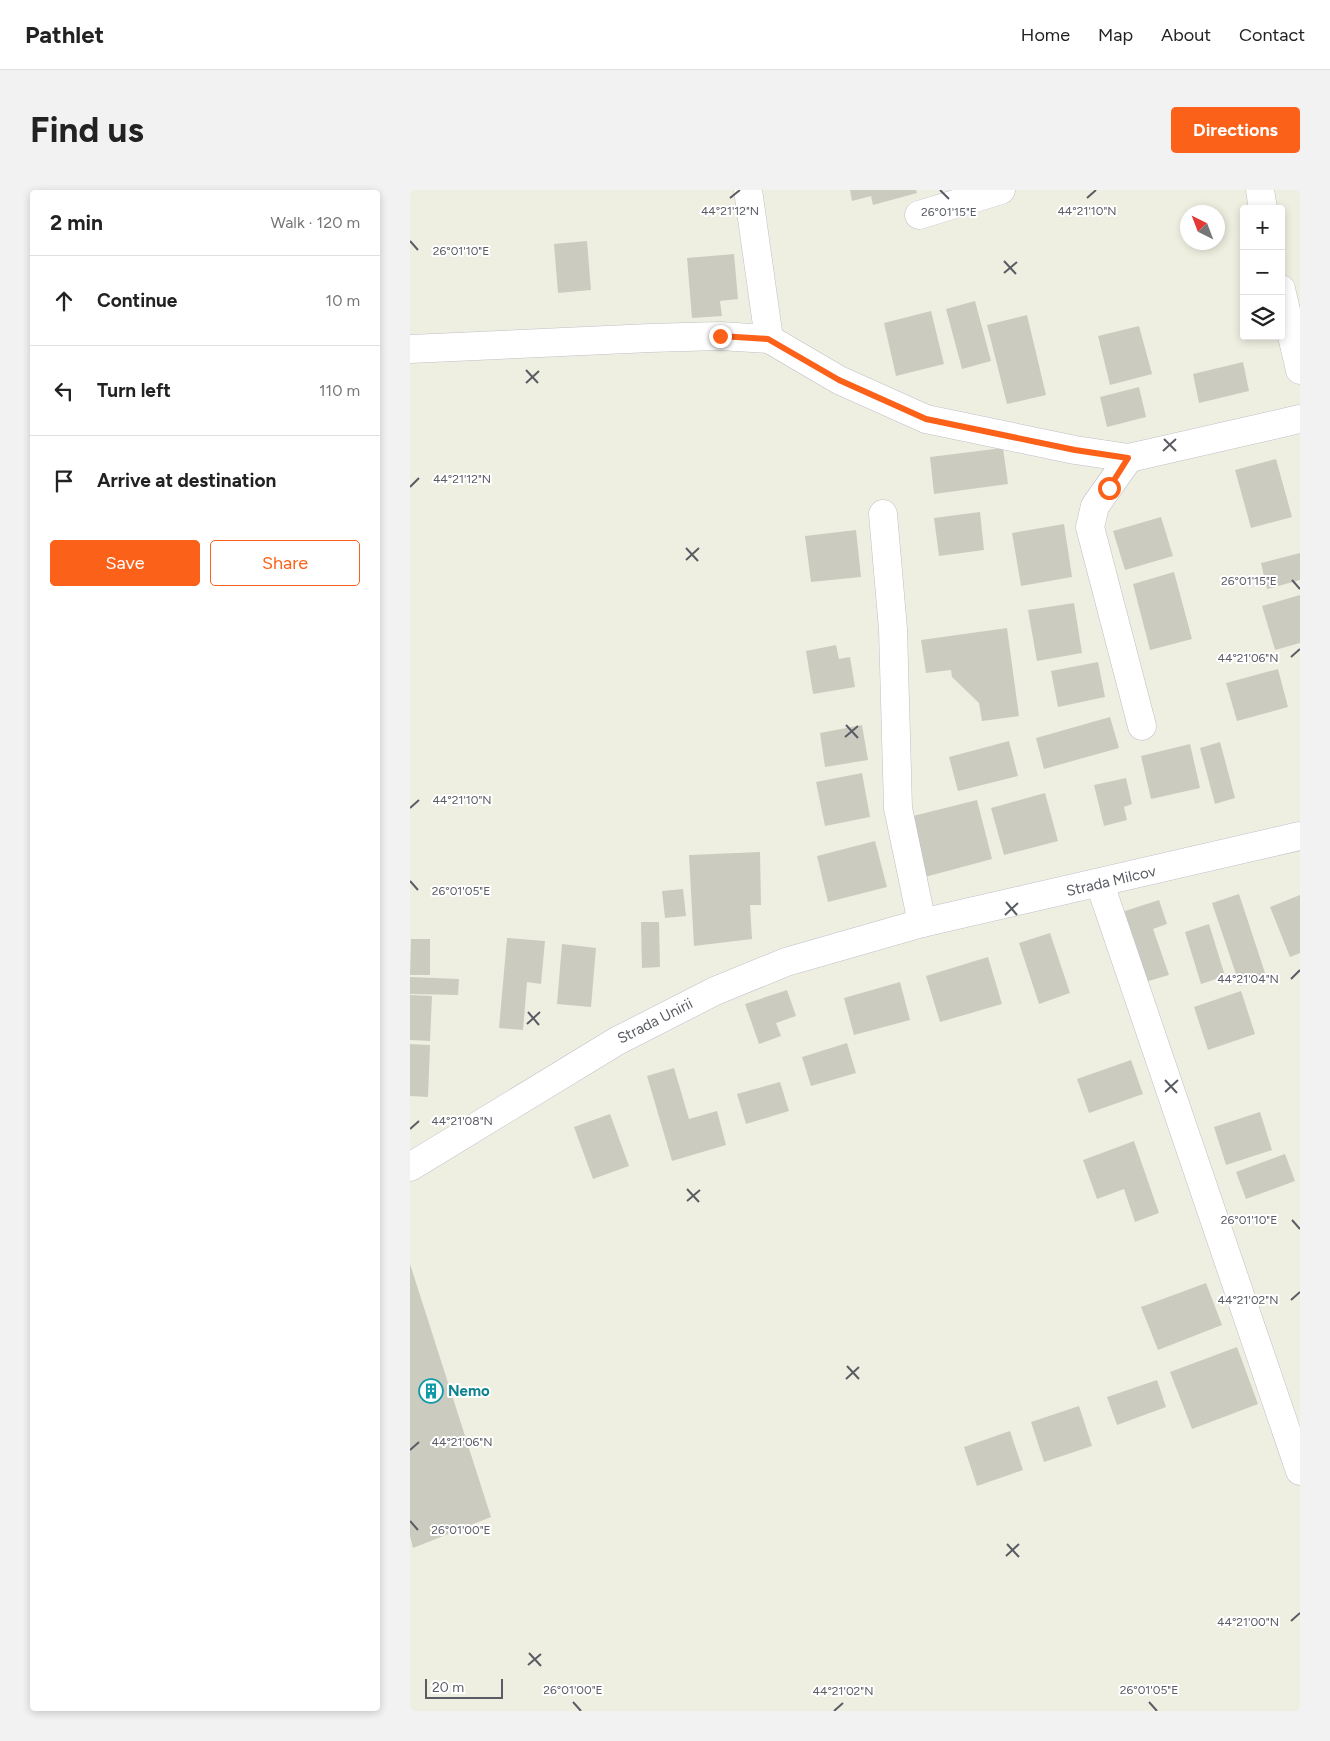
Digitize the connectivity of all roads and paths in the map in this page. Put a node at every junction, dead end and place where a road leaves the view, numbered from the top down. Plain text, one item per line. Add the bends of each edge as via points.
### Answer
1 (748, 190) edge
2 (1001, 190) edge
3 (1260, 190) edge
4 (1262, 205) edge
5 (919, 215) dead end
6 (1283, 295) edge
7 (768, 339) junction
8 (410, 349) edge
9 (1300, 370) edge
10 (1300, 419) edge
11 (1128, 458) junction
12 (883, 514) dead end
13 (1142, 726) dead end
14 (1300, 836) edge
15 (1100, 884) junction
16 (922, 923) junction
17 (410, 1167) edge
18 (1300, 1471) edge

1 - 7 street
2 - 5 street
3 - 4 street
6 - 9 street
7 - 8 street via 720,336
7 - 11 street via 839,380 926,419
10 - 11 street
11 - 13 street via 1094,506 1090,527
12 - 16 street via 893,629 898,808
14 - 15 street, Strada Milcov
15 - 16 street, Strada Milcov
15 - 18 street
16 - 17 street, Strada Unirii via 786,962 715,991 617,1040

